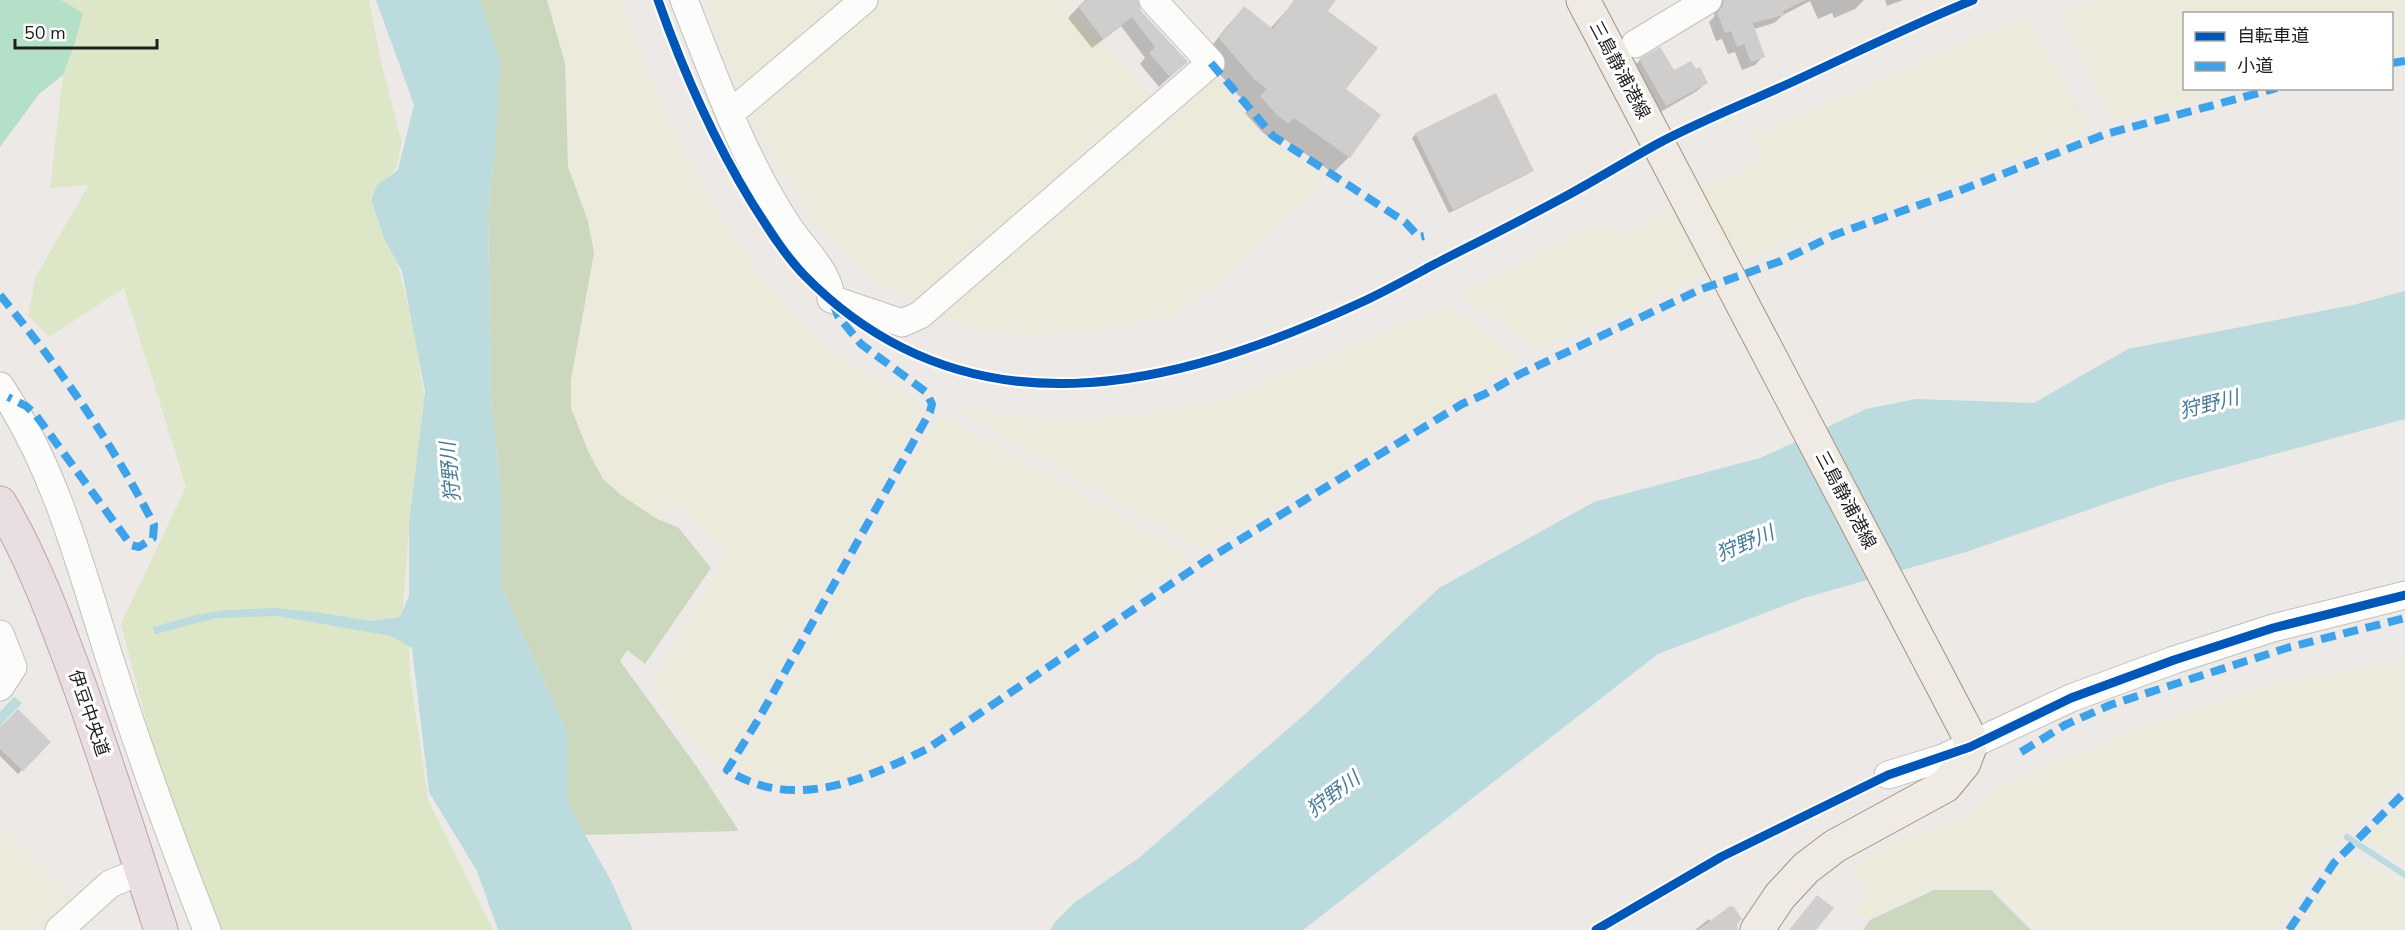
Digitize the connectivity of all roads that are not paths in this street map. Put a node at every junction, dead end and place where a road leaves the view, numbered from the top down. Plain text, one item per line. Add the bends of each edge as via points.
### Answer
1 (684, 0) edge
2 (864, 0) edge
3 (1153, 0) edge
4 (1583, 0) edge
5 (1708, 0) edge
6 (1635, 44) dead end
7 (729, 112) junction
8 (3, 395) edge
9 (0, 503) edge
10 (0, 533) edge
11 (2405, 595) edge
12 (0, 634) edge
13 (0, 687) edge
14 (1969, 739) junction
15 (1888, 775) dead end
16 (137, 873) junction
17 (59, 930) edge
18 (151, 930) edge
19 (161, 930) edge
20 (207, 930) edge
21 (1757, 930) edge

1 - 7 street
2 - 7 street
3 - 7 street via 1210,63 920,315 902,323 831,299 831,290 789,228
4 - 14 main road, 三島静浦港線
5 - 6 street
8 - 20 street via 63,510 160,810
9 - 16 highway, 伊豆中央道 via 62,636
10 - 16 highway, 伊豆中央道 via 30,593 70,692
11 - 14 street via 2273,628 2174,660
12 - 13 street via 13,667
14 - 15 street
14 - 21 main road via 1964,763 1946,786 1835,846 1806,868 1780,896
16 - 17 street via 110,884
16 - 18 highway, 伊豆中央道
16 - 19 highway, 伊豆中央道

